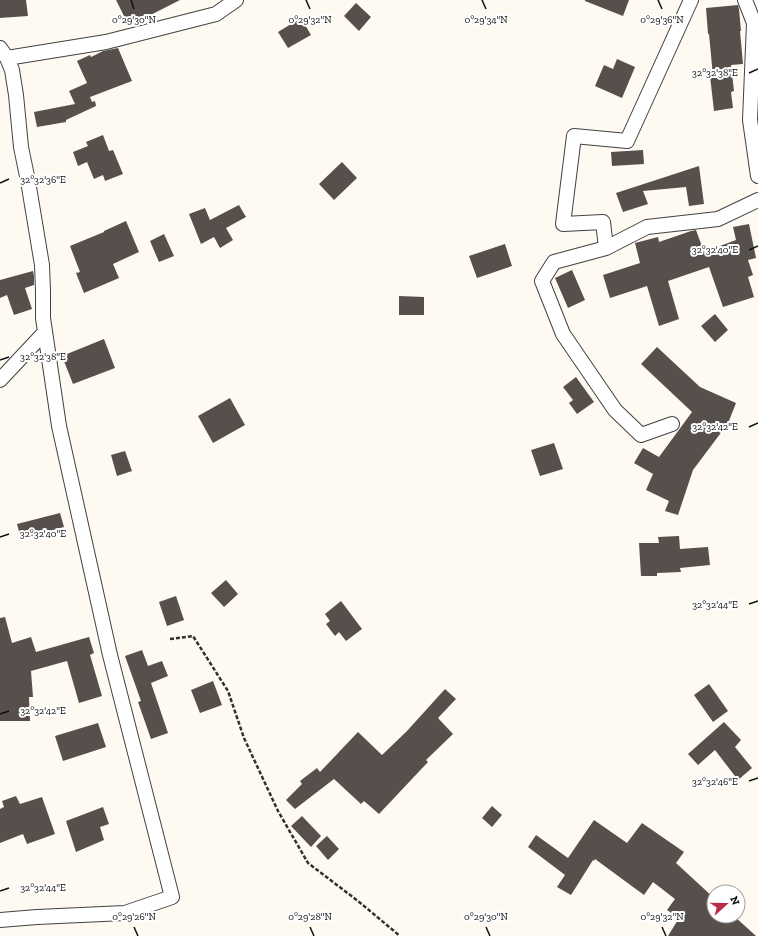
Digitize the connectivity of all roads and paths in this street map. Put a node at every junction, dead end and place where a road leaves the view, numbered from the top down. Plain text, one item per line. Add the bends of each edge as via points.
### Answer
1 (236, 0) edge
2 (692, 0) edge
3 (745, 0) edge
4 (4, 53) edge
5 (758, 176) edge
6 (758, 200) edge
7 (606, 248) junction
8 (45, 332) junction
9 (0, 380) edge
10 (672, 424) dead end
11 (170, 640) dead end
12 (0, 920) edge
13 (400, 936) edge

1 - 4 street via 216,14 106,42
2 - 7 street via 627,141 574,136 563,224 604,222
3 - 5 street via 754,23 750,120
4 - 8 street via 12,70 21,147 42,265
6 - 7 street via 718,219 647,227
7 - 10 street via 554,262 542,281 563,334 615,410 641,435
8 - 9 street
8 - 12 street via 59,426 83,534 123,708 172,897 125,913
11 - 13 path via 193,636 228,691 244,738 278,812 308,862

